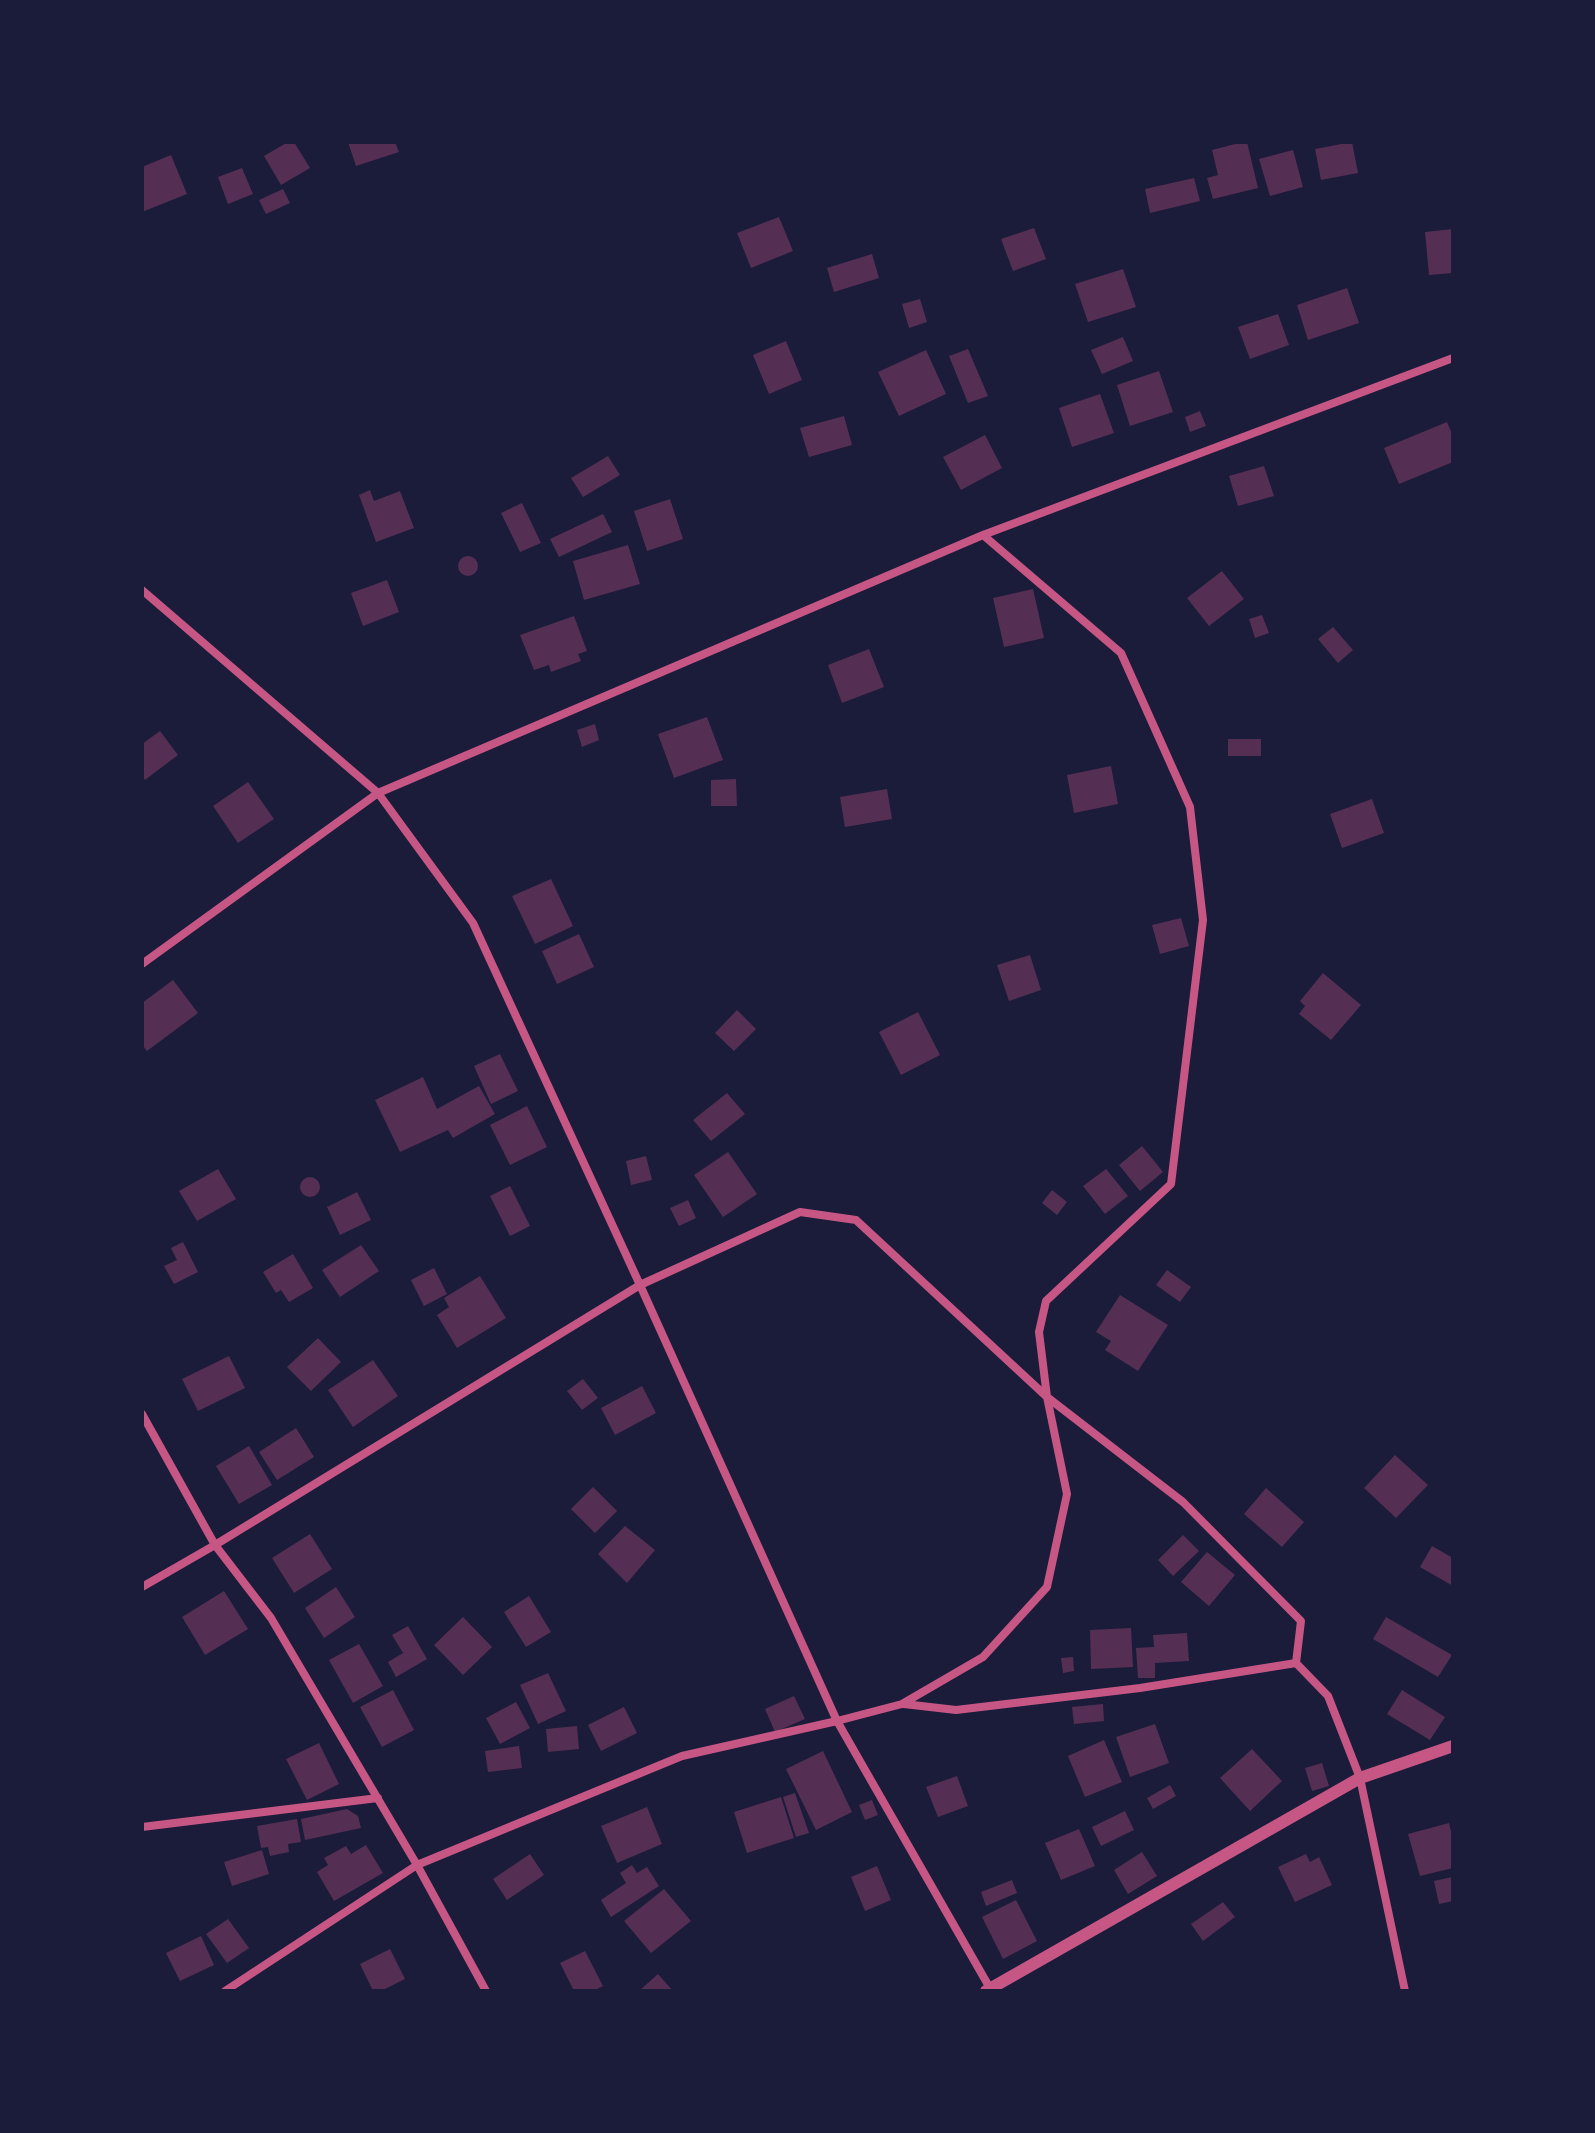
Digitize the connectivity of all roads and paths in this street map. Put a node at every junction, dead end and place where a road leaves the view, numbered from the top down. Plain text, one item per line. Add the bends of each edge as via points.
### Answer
1 (1453, 358) edge
2 (983, 535) junction
3 (142, 590) edge
4 (378, 793) junction
5 (142, 964) edge
6 (640, 1285) junction
7 (1047, 1397) junction
8 (142, 1414) edge
9 (215, 1545) junction
10 (142, 1587) edge
11 (1296, 1663) junction
12 (902, 1704) junction
13 (837, 1721) junction
14 (1453, 1746) edge
15 (1360, 1778) junction
16 (378, 1798) junction
17 (142, 1827) edge
18 (417, 1865) junction
19 (989, 1990) edge
20 (225, 1991) edge
21 (486, 1991) edge
22 (1405, 1991) edge

1 - 2 street
2 - 4 street
2 - 7 street via 1121,653 1190,807 1203,920 1171,1184 1046,1301 1039,1332
3 - 4 street
4 - 5 street
4 - 6 street via 473,923
6 - 7 street via 800,1212 856,1220
6 - 9 street
6 - 13 street
7 - 11 street via 1183,1502 1301,1621
7 - 12 street via 1067,1494 1047,1587 983,1657
8 - 9 street
9 - 10 street
9 - 16 street via 271,1618
11 - 12 street via 956,1710
11 - 15 street via 1328,1696
12 - 13 street
13 - 18 street via 682,1756
13 - 19 street
14 - 15 street
15 - 19 street
15 - 22 street
16 - 17 street
16 - 18 street
18 - 20 street
18 - 21 street

